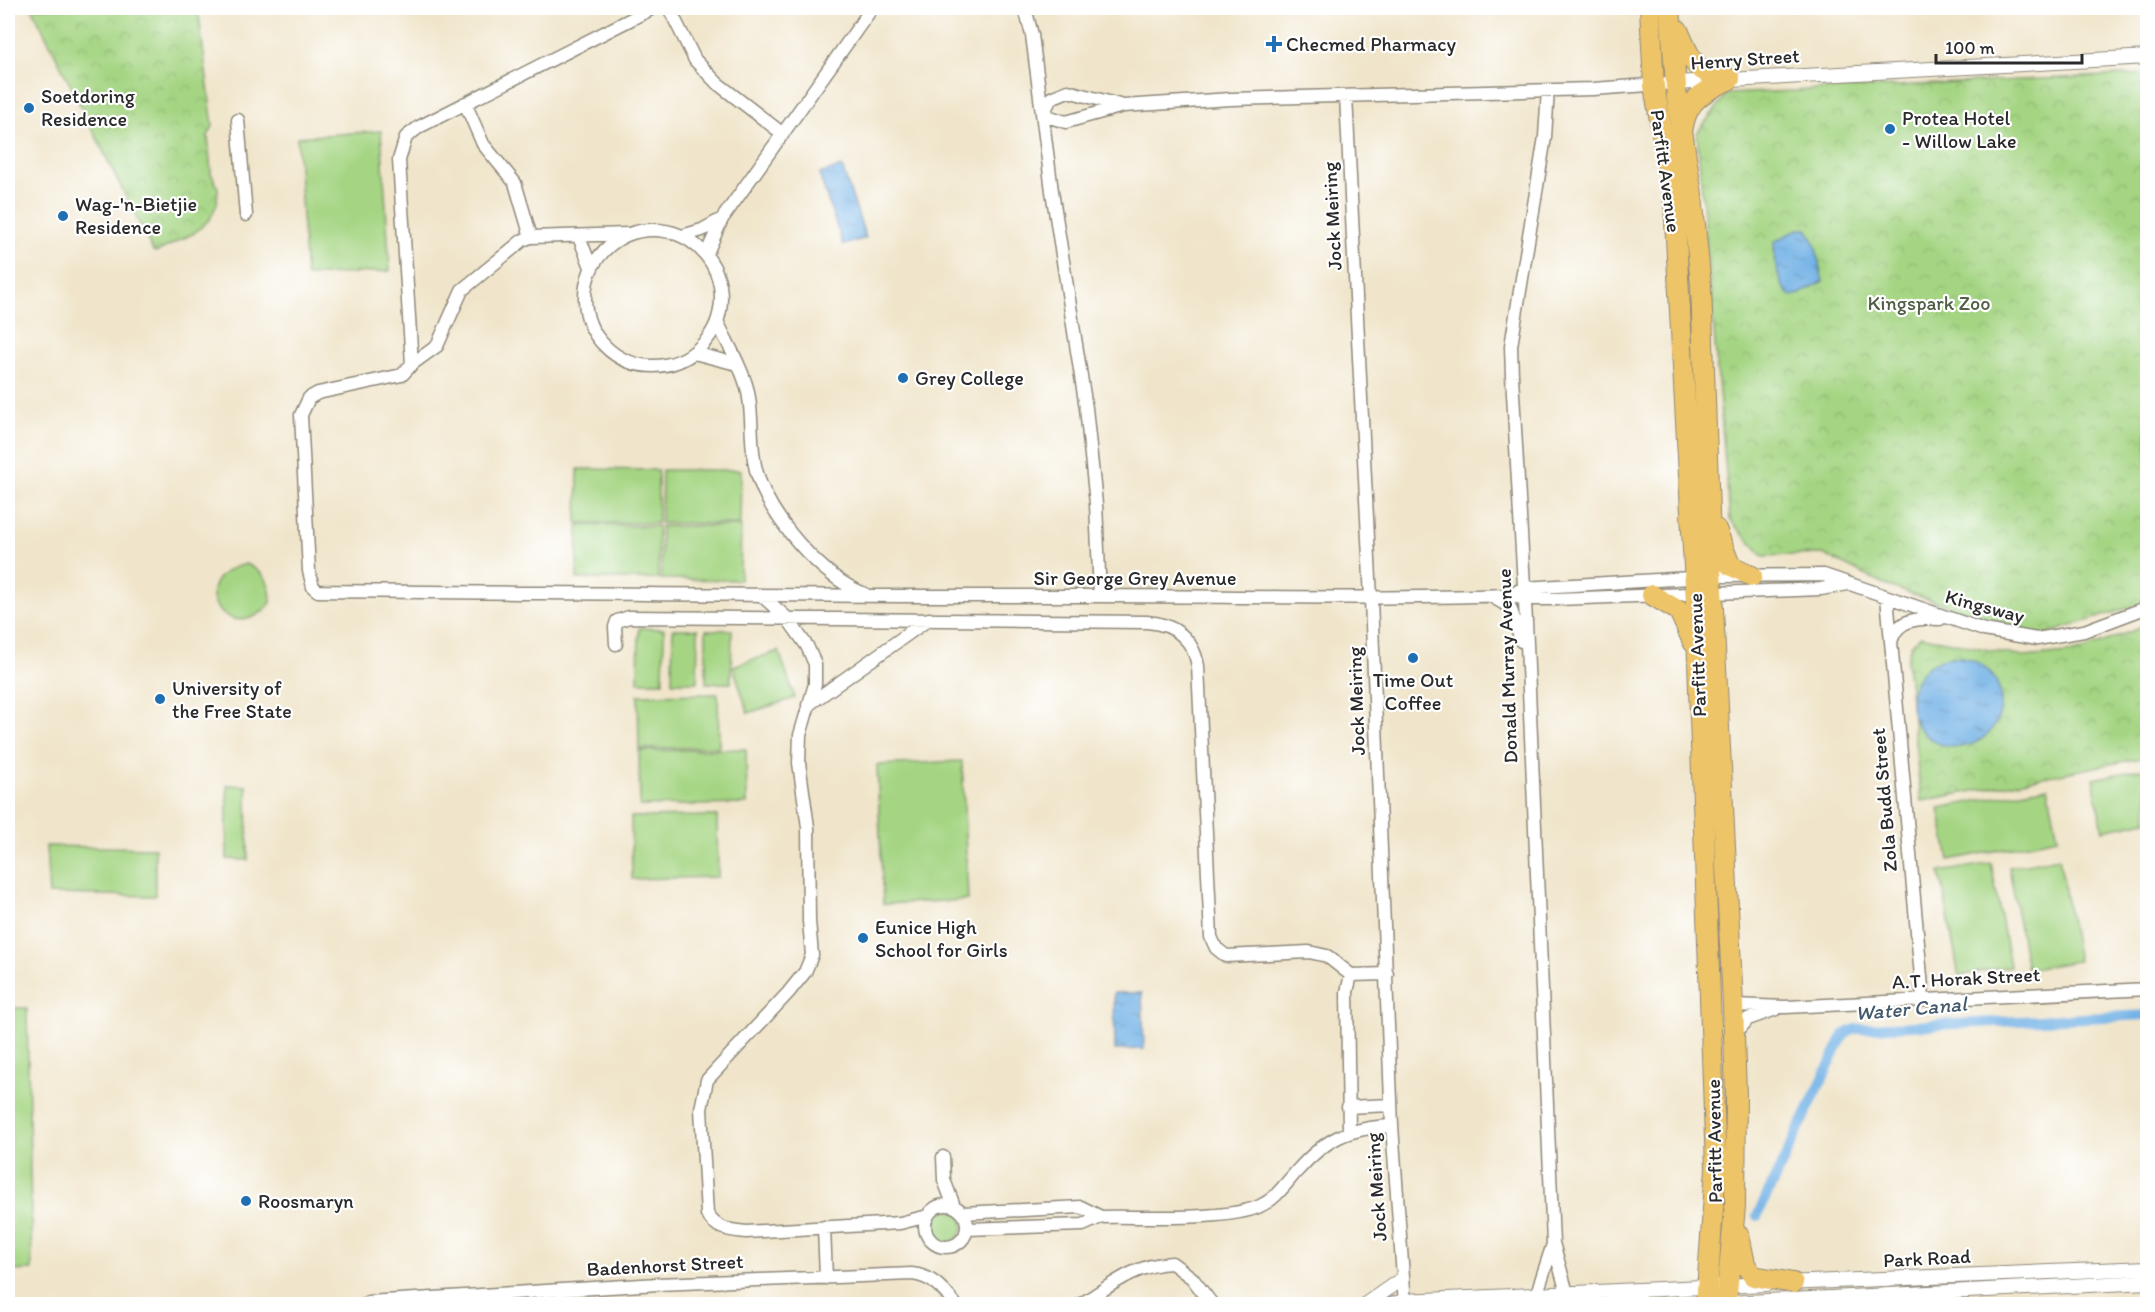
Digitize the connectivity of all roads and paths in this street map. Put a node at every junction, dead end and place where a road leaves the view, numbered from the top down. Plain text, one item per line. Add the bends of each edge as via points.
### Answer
1 (653, 8) edge
2 (669, 8) edge
3 (872, 8) edge
4 (1025, 8) edge
5 (1650, 8) edge
6 (1670, 8) edge
7 (2148, 57) edge
8 (1037, 70) junction
9 (1730, 79) junction
10 (1676, 83) junction
11 (1654, 86) junction
12 (1548, 90) junction
13 (1060, 93) junction
14 (1346, 96) junction
15 (465, 104) junction
16 (1123, 106) junction
17 (1043, 115) junction
18 (238, 120) dead end
19 (1682, 133) junction
20 (783, 134) junction
21 (246, 215) dead end
22 (722, 219) junction
23 (628, 234) junction
24 (682, 236) junction
25 (531, 237) junction
26 (579, 237) junction
27 (706, 255) junction
28 (591, 267) junction
29 (1701, 286) junction
30 (717, 321) junction
31 (694, 353) junction
32 (412, 364) junction
33 (737, 364) junction
34 (1683, 375) junction
35 (1709, 506) junction
36 (1752, 576) junction
37 (1848, 584) junction
38 (1703, 586) junction
39 (1525, 594) junction
40 (761, 595) junction
41 (1100, 596) junction
42 (1490, 596) junction
43 (1652, 596) junction
44 (1887, 597) junction
45 (874, 598) junction
46 (1371, 599) junction
47 (1557, 599) junction
48 (2148, 607) edge
49 (787, 618) junction
50 (929, 619) junction
51 (1956, 620) junction
52 (1526, 621) junction
53 (1890, 642) junction
54 (616, 644) dead end
55 (1697, 650) junction
56 (1527, 662) junction
57 (808, 705) junction
58 (1727, 886) junction
59 (1387, 974) junction
60 (1351, 975) junction
61 (1709, 977) junction
62 (2148, 989) edge
63 (1923, 999) junction
64 (1733, 1005) junction
65 (1786, 1006) junction
66 (1734, 1035) junction
67 (1391, 1105) junction
68 (1348, 1107) junction
69 (1392, 1126) junction
70 (1349, 1130) junction
71 (1716, 1132) junction
72 (944, 1157) dead end
73 (944, 1180) junction
74 (1735, 1206) junction
75 (958, 1210) junction
76 (932, 1212) junction
77 (1101, 1217) junction
78 (900, 1223) junction
79 (824, 1227) junction
80 (967, 1229) junction
81 (926, 1230) junction
82 (1553, 1243) junction
83 (2148, 1268) edge
84 (826, 1278) junction
85 (1402, 1279) junction
86 (2148, 1282) edge
87 (1793, 1283) junction
88 (1567, 1293) junction
89 (1536, 1296) junction
90 (1717, 1298) edge
91 (1401, 1304) edge
92 (368, 1305) edge
93 (955, 1305) edge
94 (1082, 1305) edge
95 (1212, 1305) edge
96 (1366, 1305) edge

1 - 15 street
2 - 20 street via 695,60 717,83
3 - 20 street
4 - 8 street
5 - 11 highway, Parfitt Avenue
6 - 9 highway via 1692,63 1713,76
6 - 10 highway, Parfitt Avenue
7 - 9 street, Henry Street
8 - 13 street via 1043,81
8 - 17 street
9 - 10 street, Henry Street
9 - 19 highway via 1695,97 1684,115
10 - 11 street, Henry Street
10 - 19 highway, Parfitt Avenue
11 - 12 street, Henry Street
11 - 34 highway, Parfitt Avenue via 1674,202
12 - 14 street, Henry Street
12 - 39 street, Donald Murray Avenue via 1545,137 1511,346
13 - 16 street via 1074,92
13 - 17 street via 1051,98
14 - 16 street, Henry Street
14 - 46 street, Jock Meiring
15 - 25 street via 483,144 515,183
15 - 32 street via 419,127 401,147
16 - 17 street via 1066,122
17 - 41 street via 1090,445
18 - 21 street
19 - 29 highway, Parfitt Avenue
20 - 22 street
22 - 24 street
22 - 27 street
23 - 24 street via 655,230
23 - 26 street
23 - 28 street via 607,247
24 - 27 street
25 - 26 street
25 - 32 street via 462,290 437,346
26 - 28 street
27 - 30 street via 721,286
28 - 31 street via 586,280 585,308 595,335 609,350 627,362 654,366 669,365
29 - 34 highway via 1697,357
29 - 35 highway, Parfitt Avenue
30 - 31 street
30 - 33 street
31 - 33 street
32 - 40 street, Sir George Grey Avenue via 402,375 318,393 303,406 309,571 318,591
33 - 45 street via 748,391 756,470 772,506 829,573 851,589
34 - 38 highway, Parfitt Avenue
35 - 36 highway via 1730,565
35 - 38 highway, Parfitt Avenue
36 - 37 street, Kingsway via 1824,575
36 - 38 street, Kingsway
37 - 38 street, Kingsway via 1821,589
37 - 44 street, Kingsway
38 - 39 street, Sir George Grey Avenue
38 - 43 street, Sir George Grey Avenue
38 - 55 highway, Parfitt Avenue
38 - 58 highway, Parfitt Avenue
39 - 42 street, Sir George Grey Avenue
39 - 47 street, Sir George Grey Avenue
39 - 52 street, Donald Murray Avenue
40 - 45 street, Sir George Grey Avenue
40 - 49 street
41 - 45 street, Sir George Grey Avenue
41 - 46 street, Sir George Grey Avenue
42 - 46 street, Sir George Grey Avenue
42 - 56 street via 1510,607
43 - 47 street, Sir George Grey Avenue
43 - 55 highway via 1679,611
44 - 51 street, Kingsway
44 - 53 street, Zola Budd Street
46 - 59 street, Jock Meiring
47 - 52 street via 1535,610
48 - 51 street, Kingsway via 2084,631 2046,639 2006,636
49 - 50 street
49 - 54 street via 629,617 617,621
49 - 57 street via 815,664 815,684
50 - 57 street
50 - 60 street via 1147,622 1161,623 1180,633 1191,644 1198,666 1211,937 1216,948 1226,956 1309,952 1327,956
51 - 53 street via 1908,621 1898,628
52 - 56 street, Donald Murray Avenue
53 - 63 street, Zola Budd Street
55 - 61 highway, Parfitt Avenue
56 - 82 street, Donald Murray Avenue
57 - 79 street via 800,735 799,763 808,827 812,955 805,972 788,993 707,1080 701,1099 701,1119 707,1214 716,1225 746,1232
58 - 61 highway via 1718,910 1720,961
58 - 64 highway, Parfitt Avenue
59 - 60 street
59 - 67 street, Jock Meiring
60 - 68 street via 1347,992
61 - 71 highway, Parfitt Avenue
62 - 63 street, A.T. Horak Street
63 - 65 street, A.T. Horak Street
64 - 65 street, A.T. Horak Street
64 - 66 highway, Parfitt Avenue
64 - 71 highway via 1722,1024 1724,1110
65 - 66 street, A.T. Horak Street via 1748,1019
66 - 74 highway, Parfitt Avenue
67 - 68 street
67 - 69 street, Jock Meiring
68 - 70 street
69 - 70 street
69 - 85 street, Jock Meiring
70 - 77 street via 1311,1156 1276,1195 1247,1211
71 - 90 highway, Parfitt Avenue
72 - 73 street
73 - 75 street
73 - 76 street
74 - 87 highway via 1747,1270 1762,1279
74 - 90 highway, Parfitt Avenue
75 - 76 street
75 - 77 street via 1082,1207
75 - 80 street
76 - 78 street
76 - 81 street
77 - 80 street via 1083,1225
78 - 79 street
78 - 81 street
79 - 84 street
80 - 81 street via 963,1238 950,1247 935,1244
82 - 88 street, Donald Murray Avenue
82 - 89 street, Donald Murray Avenue
83 - 87 street, Park Road
84 - 92 street, Badenhorst Street via 646,1285
84 - 93 street, Badenhorst Street via 923,1275 941,1287
85 - 91 street, Jock Meiring
85 - 96 street
86 - 90 street, Park Road
87 - 90 street, Park Road
88 - 89 street
88 - 90 street
89 - 91 street
94 - 95 street via 1132,1272 1172,1263 1192,1278

